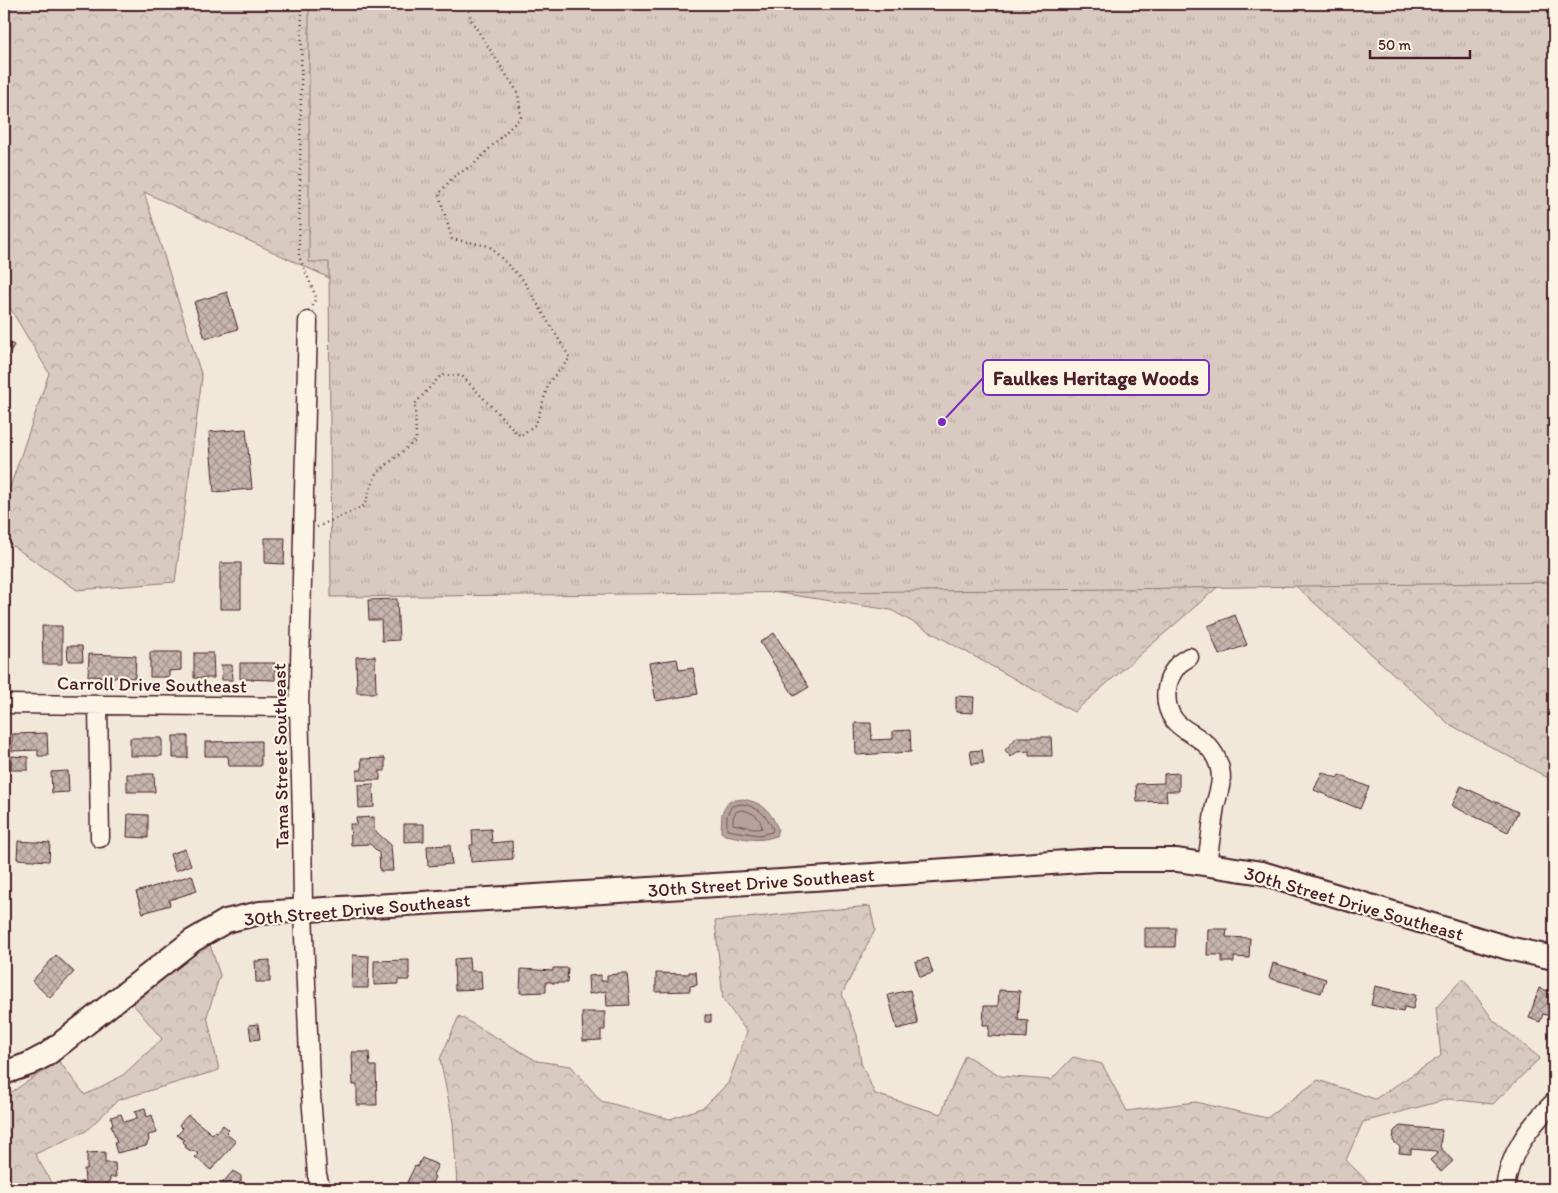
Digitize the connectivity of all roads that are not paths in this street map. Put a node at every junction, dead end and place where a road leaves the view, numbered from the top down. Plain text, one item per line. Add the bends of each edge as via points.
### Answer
1 (308, 321) road end
2 (1190, 657) dead end
3 (4, 704) edge
4 (98, 705) junction
5 (299, 707) junction
6 (100, 838) dead end
7 (1207, 863) junction
8 (302, 911) junction
9 (1554, 958) edge
10 (4, 1073) edge
11 (1554, 1102) edge
12 (321, 1189) edge
13 (1505, 1189) edge

1 - 5 street, Tama Street Southeast
2 - 7 street via 1178,665 1170,677 1167,705 1173,719 1212,750 1218,761 1220,790
3 - 4 street, Carroll Drive Southeast
4 - 5 street, Carroll Drive Southeast
4 - 6 street
5 - 8 street, Tama Street Southeast
7 - 8 main road, 30th Street Drive Southeast via 1096,860
7 - 9 main road, 30th Street Drive Southeast via 1262,873 1508,948
8 - 10 main road, 30th Street Drive Southeast via 260,914 214,928 192,941 46,1055
8 - 12 street, Tama Street Southeast via 310,1082 317,1175
11 - 13 street via 1516,1149

